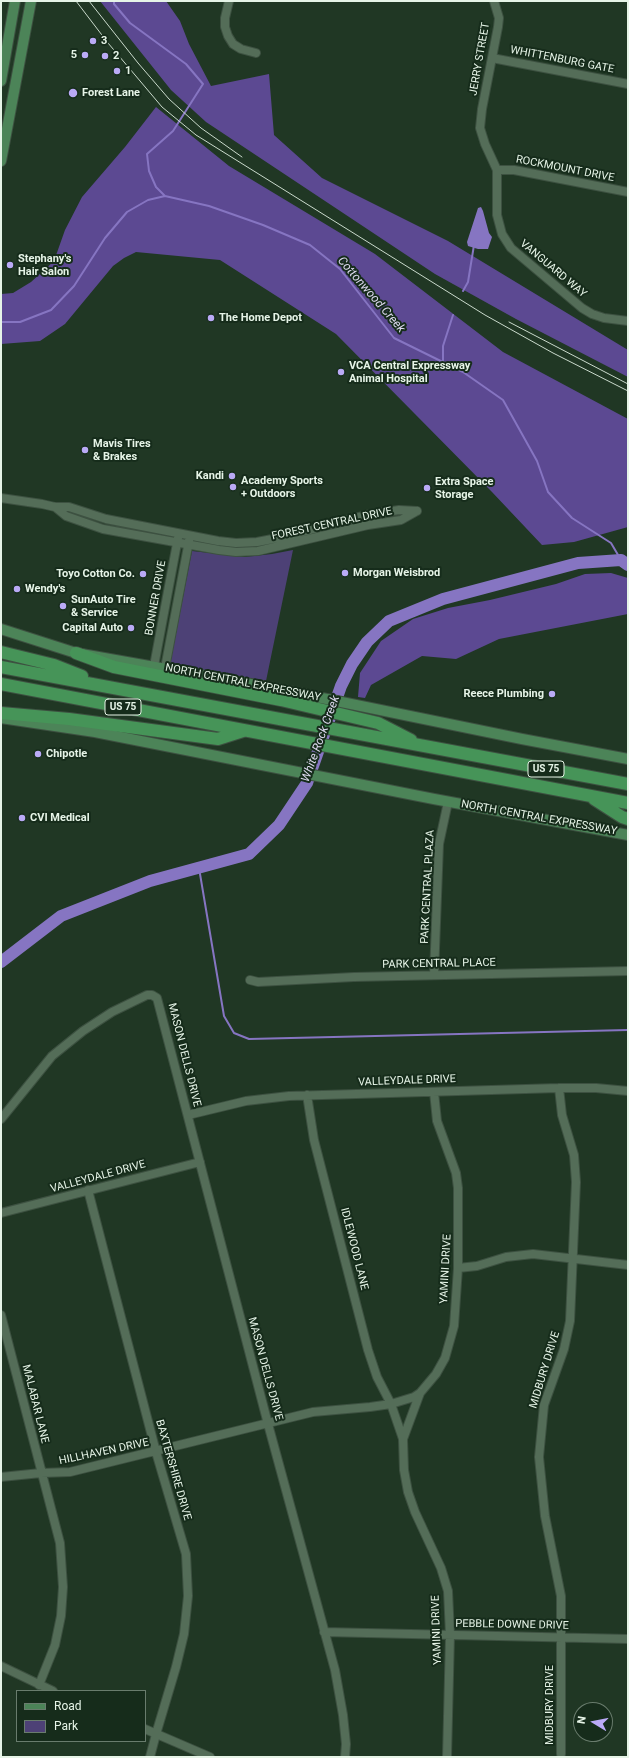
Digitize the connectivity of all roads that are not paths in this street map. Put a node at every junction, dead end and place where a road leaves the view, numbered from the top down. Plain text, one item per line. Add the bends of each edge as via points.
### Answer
1 (15, 1) edge
2 (31, 1) edge
3 (229, 1) edge
4 (494, 1) edge
5 (256, 53) dead end
6 (492, 58) junction
7 (1, 81) edge
8 (628, 84) edge
9 (482, 109) joint
10 (3, 132) edge
11 (1, 161) edge
12 (497, 170) junction
13 (628, 192) edge
14 (628, 321) edge
15 (1, 498) edge
16 (55, 507) junction
17 (179, 534) junction
18 (190, 536) junction
19 (288, 536) junction
20 (177, 543) junction
21 (188, 545) junction
22 (289, 545) junction
23 (1, 629) edge
24 (1, 652) edge
25 (76, 653) junction
26 (154, 666) junction
27 (1, 667) edge
28 (165, 668) junction
29 (1, 684) edge
30 (108, 686) junction
31 (285, 696) junction
32 (1, 713) edge
33 (1, 718) edge
34 (244, 730) junction
35 (421, 746) junction
36 (628, 759) edge
37 (628, 784) edge
38 (588, 795) junction
39 (448, 802) junction
40 (628, 803) edge
41 (628, 819) edge
42 (628, 835) edge
43 (628, 972) edge
44 (434, 975) junction
45 (250, 980) dead end
46 (559, 1088) junction
47 (628, 1091) edge
48 (434, 1092) junction
49 (307, 1095) junction
50 (188, 1115) junction
51 (1, 1119) edge
52 (200, 1162) junction
53 (88, 1190) junction
54 (1, 1213) edge
55 (573, 1258) junction
56 (628, 1265) edge
57 (458, 1268) junction
58 (1, 1315) edge
59 (420, 1393) junction
60 (391, 1404) junction
61 (268, 1424) junction
62 (403, 1439) junction
63 (156, 1452) junction
64 (42, 1473) junction
65 (1, 1477) edge
66 (324, 1632) junction
67 (450, 1635) junction
68 (560, 1637) junction
69 (628, 1639) edge
70 (1, 1666) edge
71 (39, 1685) junction
72 (51, 1690) edge
73 (146, 1729) edge
74 (156, 1734) junction
75 (561, 1754) dead end
76 (150, 1757) edge
77 (210, 1757) edge
78 (345, 1757) edge
79 (447, 1757) edge

1 - 7 main road
2 - 10 main road
3 - 5 street via 225,18 228,36 233,44 241,49
4 - 6 street, JERRY STREET via 498,12 498,27
6 - 8 street, WHITTENBURG GATE
6 - 9 street, JERRY STREET
9 - 12 street, VANGUARD WAY via 481,134
10 - 11 main road
12 - 13 street, ROCKMOUNT DRIVE via 514,170
12 - 14 street, VANGUARD WAY via 498,224 511,248 582,308 604,318
15 - 16 street, FOREST CENTRAL DRIVE
16 - 17 street, FOREST CENTRAL DRIVE via 68,507 106,519
16 - 20 street, FOREST CENTRAL DRIVE via 66,516 103,529
17 - 18 street, FOREST CENTRAL DRIVE
17 - 20 street, BONNER DRIVE
18 - 19 street, FOREST CENTRAL DRIVE via 236,543
18 - 21 street, BONNER DRIVE
19 - 22 street
19 - 22 street, FOREST CENTRAL DRIVE via 366,515 399,510 417,511 401,520 368,525
20 - 21 street, FOREST CENTRAL DRIVE
20 - 26 street, BONNER DRIVE
21 - 22 street, FOREST CENTRAL DRIVE via 236,552
21 - 28 street, BONNER DRIVE
23 - 25 main road, NORTH CENTRAL EXPRESSWAY
24 - 30 highway via 54,665
25 - 26 main road, NORTH CENTRAL EXPRESSWAY
25 - 31 highway via 114,667
26 - 28 main road, NORTH CENTRAL EXPRESSWAY
27 - 30 highway, US 75
28 - 31 main road, NORTH CENTRAL EXPRESSWAY
29 - 34 highway, US 75
30 - 35 highway, US 75
31 - 35 highway via 378,723
31 - 36 main road, NORTH CENTRAL EXPRESSWAY via 362,707
32 - 34 highway via 62,718 218,739
33 - 39 main road, NORTH CENTRAL EXPRESSWAY via 95,732
34 - 38 highway, US 75
35 - 37 highway, US 75
38 - 40 highway, US 75
38 - 41 highway
39 - 42 main road, NORTH CENTRAL EXPRESSWAY
39 - 44 street, PARK CENTRAL PLAZA via 440,844
43 - 44 street, PARK CENTRAL PLACE
44 - 45 street, PARK CENTRAL PLACE via 258,982
46 - 47 street, VALLEYDALE DRIVE
46 - 48 street, VALLEYDALE DRIVE
46 - 55 street, MIDBURY DRIVE via 561,1109 572,1143 576,1168
48 - 49 street, VALLEYDALE DRIVE
48 - 57 street, YAMINI DRIVE via 437,1121 456,1173
49 - 50 street, VALLEYDALE DRIVE via 246,1101
49 - 60 street, IDLEWOOD LANE via 314,1140 368,1350 377,1377
50 - 51 street, MASON DELLS DRIVE via 159,1001 155,996 147,995 112,1012 65,1045 38,1073
50 - 52 street, MASON DELLS DRIVE
52 - 53 street, VALLEYDALE DRIVE
52 - 61 street, MASON DELLS DRIVE
53 - 54 street, VALLEYDALE DRIVE
53 - 63 street, BAXTERSHIRE DRIVE
55 - 56 street
55 - 57 street via 533,1254 506,1257 477,1266
55 - 68 street, MIDBURY DRIVE via 568,1332 544,1404 539,1457 545,1516 561,1596
57 - 59 street, YAMINI DRIVE via 454,1326 450,1343 436,1374
58 - 64 street, MALABAR LANE
59 - 60 street, HILLHAVEN DRIVE
59 - 62 street, YAMINI DRIVE
60 - 61 street, HILLHAVEN DRIVE via 323,1410
60 - 62 street, YAMINI DRIVE
61 - 63 street, HILLHAVEN DRIVE
61 - 66 street, MASON DELLS DRIVE
62 - 67 street, YAMINI DRIVE via 408,1492 414,1512 441,1568 448,1591
63 - 64 street, HILLHAVEN DRIVE via 70,1472
63 - 74 street, BAXTERSHIRE DRIVE via 186,1554 188,1581 181,1650
64 - 65 street, HILLHAVEN DRIVE
64 - 71 street, MALABAR LANE via 60,1543 63,1587 55,1645
66 - 67 street, PEBBLE DOWNE DRIVE
66 - 78 street, MASON DELLS DRIVE via 335,1670 343,1715
67 - 68 street, PEBBLE DOWNE DRIVE
67 - 79 street, YAMINI DRIVE
68 - 69 street, PEBBLE DOWNE DRIVE
68 - 75 street, MIDBURY DRIVE
70 - 71 street
71 - 72 street
73 - 74 street
74 - 76 street, BAXTERSHIRE DRIVE
74 - 77 street

